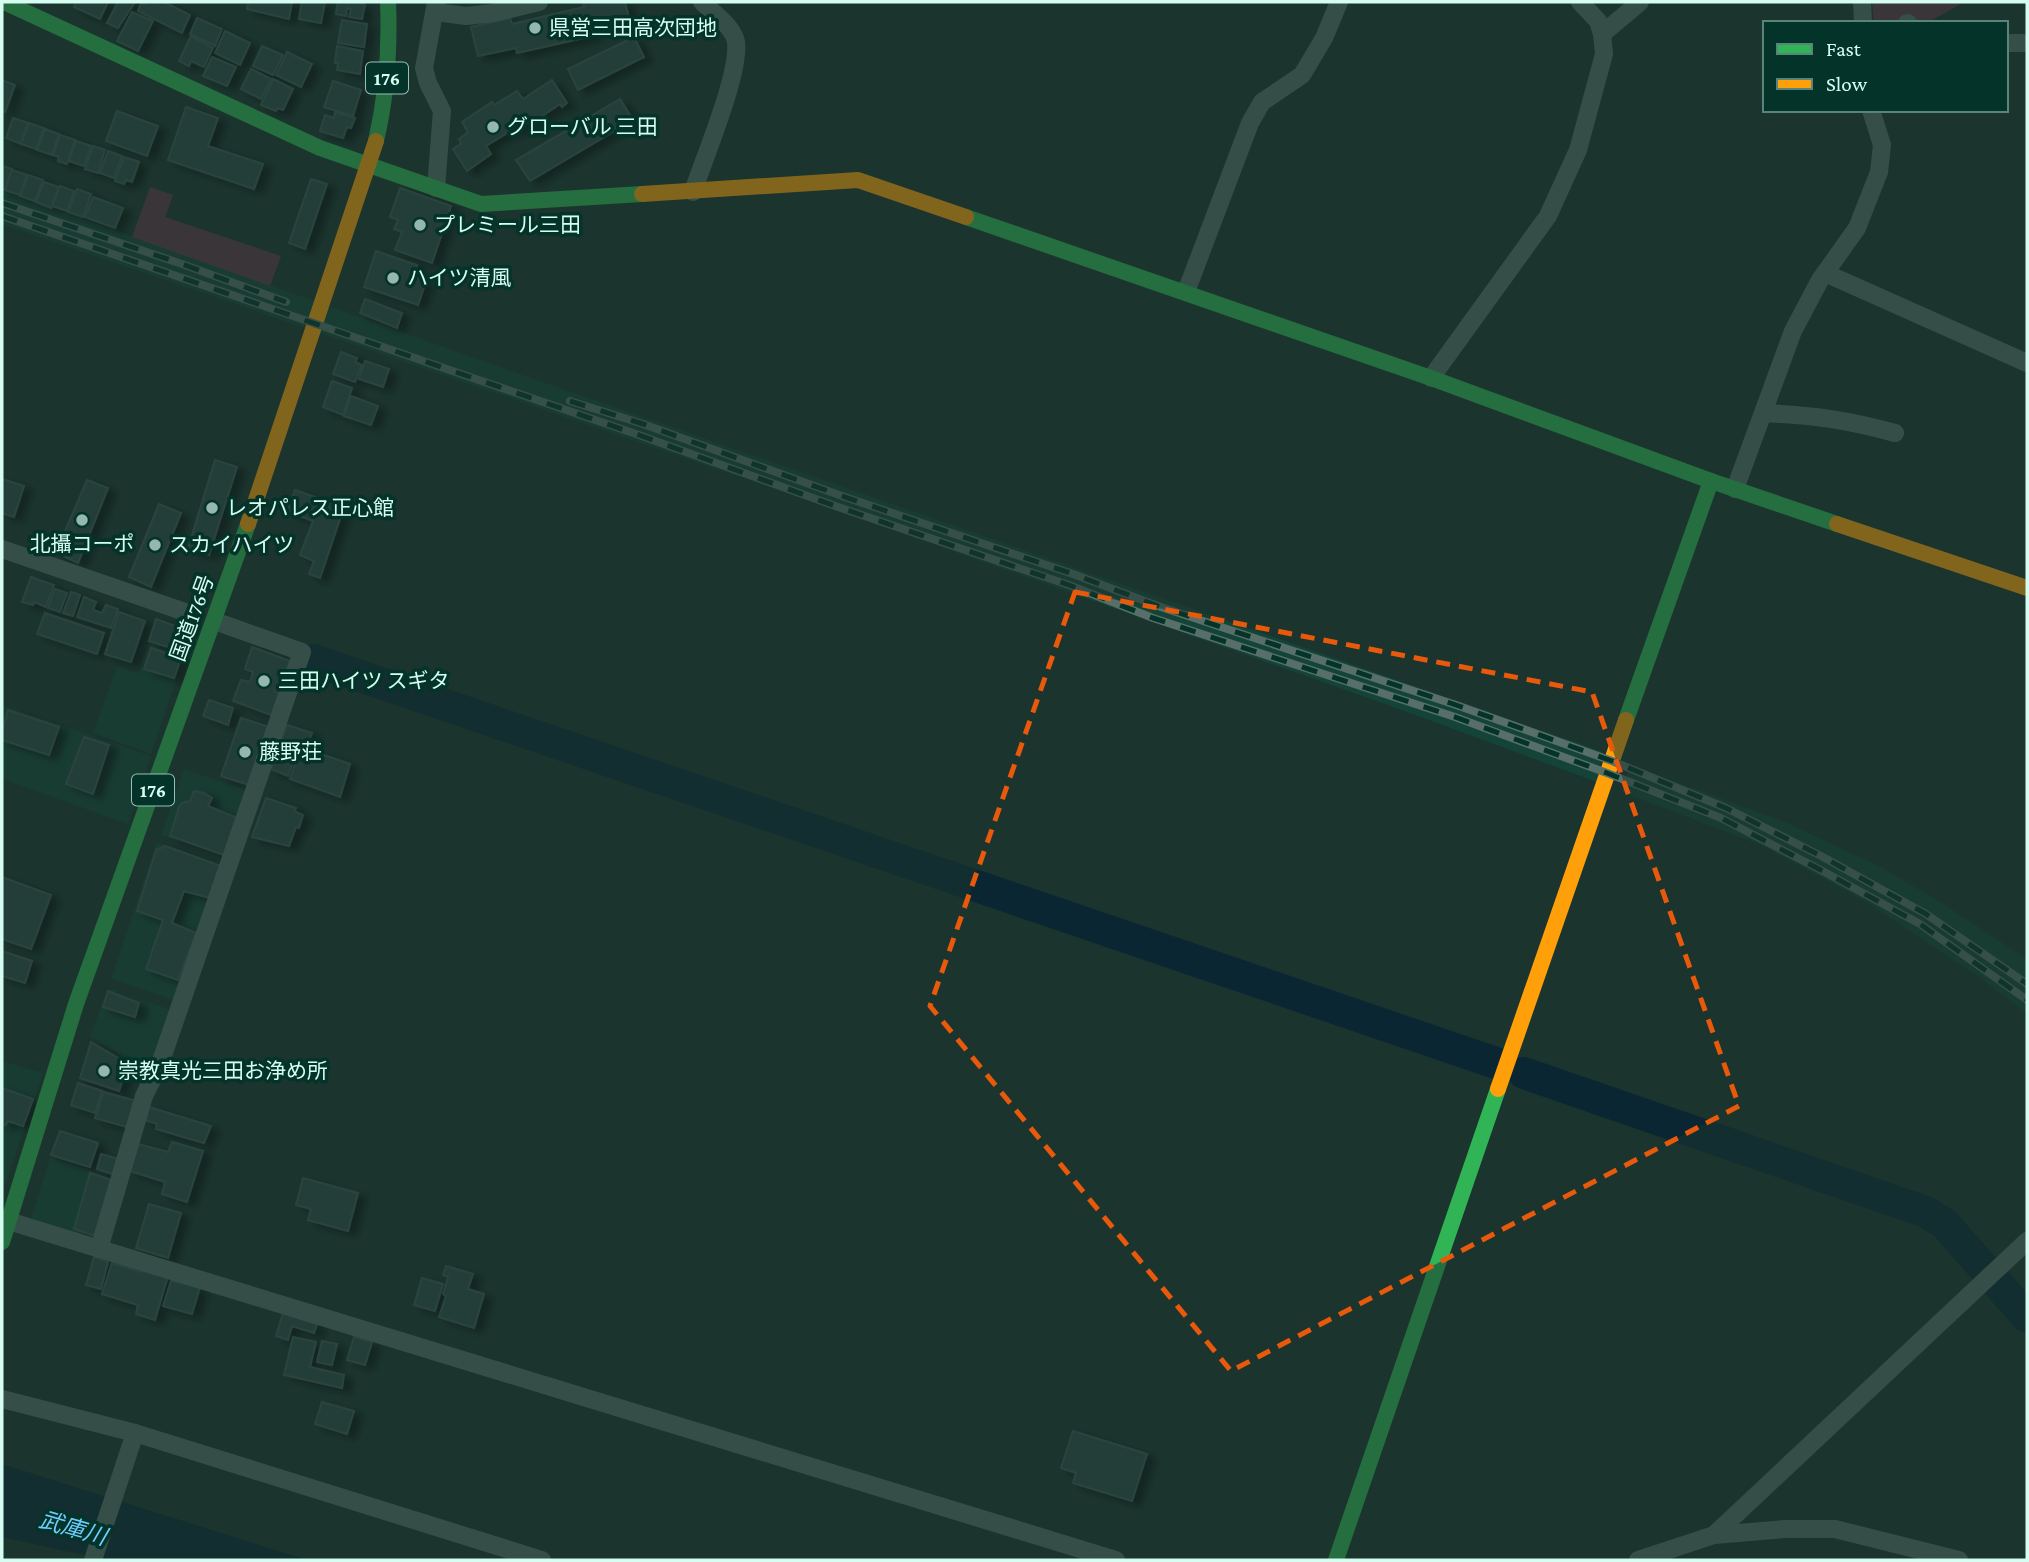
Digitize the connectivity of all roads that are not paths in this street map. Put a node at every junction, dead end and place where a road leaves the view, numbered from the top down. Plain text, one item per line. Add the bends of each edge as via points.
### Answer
1 (4, 2) edge
2 (388, 2) edge
3 (539, 2) edge
4 (702, 2) edge
5 (1339, 2) edge
6 (1580, 2) edge
7 (1640, 2) edge
8 (1862, 2) edge
9 (436, 7) edge
10 (1863, 21) edge
11 (1602, 34) junction
12 (1872, 112) edge
13 (436, 188) junction
14 (693, 192) junction
15 (1825, 273) junction
16 (1186, 292) junction
17 (2027, 363) edge
18 (1430, 378) junction
19 (1763, 413) junction
20 (1895, 433) dead end
21 (1711, 481) junction
22 (1735, 489) junction
23 (2, 549) edge
24 (2026, 585) edge
25 (185, 612) dead end
26 (223, 624) dead end
27 (5, 1220) edge
28 (2027, 1241) edge
29 (2, 1242) edge
30 (99, 1249) junction
31 (2, 1399) edge
32 (133, 1440) junction
33 (1714, 1535) junction
34 (93, 1560) edge
35 (542, 1560) edge
36 (1116, 1560) edge
37 (1336, 1560) edge
38 (1638, 1560) edge
39 (1959, 1560) edge

1 - 13 main road via 320,148
2 - 27 main road, 国道176号 / 176 via 385,101 363,186 264,479 76,1004
3 - 9 street via 466,16
4 - 14 street via 731,30 736,42 733,75
5 - 16 street via 1302,75 1262,102 1250,123
6 - 11 street via 1598,21
7 - 11 street
8 - 10 street
9 - 13 street via 424,68 442,111
11 - 18 street via 1604,54 1578,150 1548,216
12 - 15 street via 1882,145 1879,172 1857,228
13 - 14 main road via 481,204
14 - 16 main road via 858,180
15 - 17 street
15 - 19 street via 1793,331
16 - 18 main road
18 - 21 main road
19 - 20 street via 1816,415
19 - 22 street
21 - 22 main road
21 - 37 main road
22 - 24 main road
23 - 25 street
26 - 30 street via 302,652 160,1064 144,1096
27 - 29 main road, 国道176号 / 176
27 - 30 street
28 - 33 street
30 - 36 street
31 - 32 street
32 - 34 street
32 - 35 street
33 - 38 street
33 - 39 street via 1835,1530

